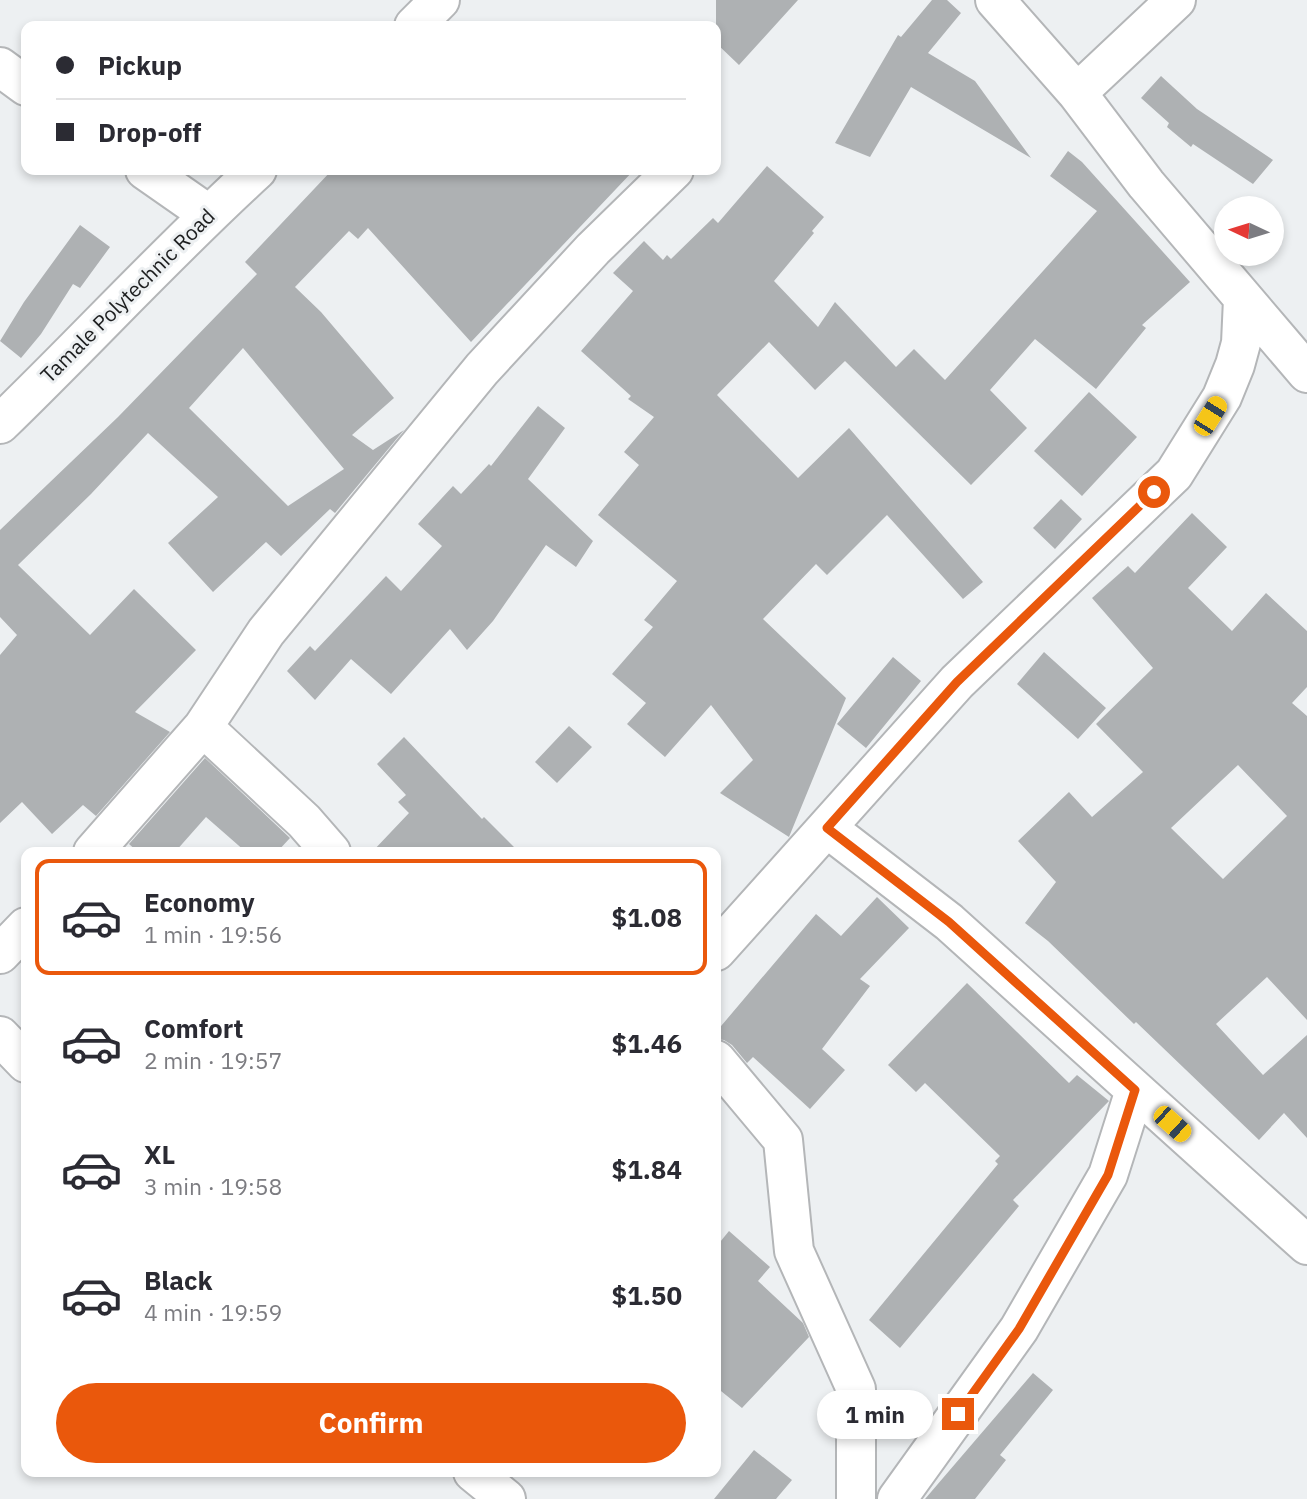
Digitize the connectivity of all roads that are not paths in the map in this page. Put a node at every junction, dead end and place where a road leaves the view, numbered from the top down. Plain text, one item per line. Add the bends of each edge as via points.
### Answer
1 (995, 0) edge
2 (1176, 0) edge
3 (0, 67) edge
4 (21, 82) edge
5 (1077, 93) junction
6 (152, 175) edge
7 (251, 175) edge
8 (669, 175) edge
9 (208, 214) junction
10 (1243, 299) junction
11 (1307, 373) edge
12 (0, 424) edge
13 (202, 727) junction
14 (827, 828) junction
15 (97, 847) edge
16 (327, 847) edge
17 (21, 932) edge
18 (721, 945) edge
19 (0, 954) edge
20 (0, 1036) edge
21 (21, 1058) edge
22 (721, 1066) edge
23 (1135, 1090) junction
24 (1307, 1245) edge
25 (479, 1477) edge
26 (506, 1499) edge
27 (856, 1499) edge
28 (897, 1499) edge

1 - 5 street
2 - 5 street
3 - 4 street
5 - 10 street
6 - 9 street
7 - 9 street, Tamale Polytechnic Road
8 - 13 street via 482,369 266,632
9 - 12 street, Tamale Polytechnic Road
10 - 11 street
10 - 14 street via 1241,343 1231,376 1174,474 957,682
13 - 15 street
13 - 16 street
14 - 18 street
14 - 23 street via 949,922
17 - 19 street
20 - 21 street
22 - 27 street via 783,1140 794,1251 856,1389
23 - 24 street
23 - 28 street via 1108,1175 1026,1317
25 - 26 street

